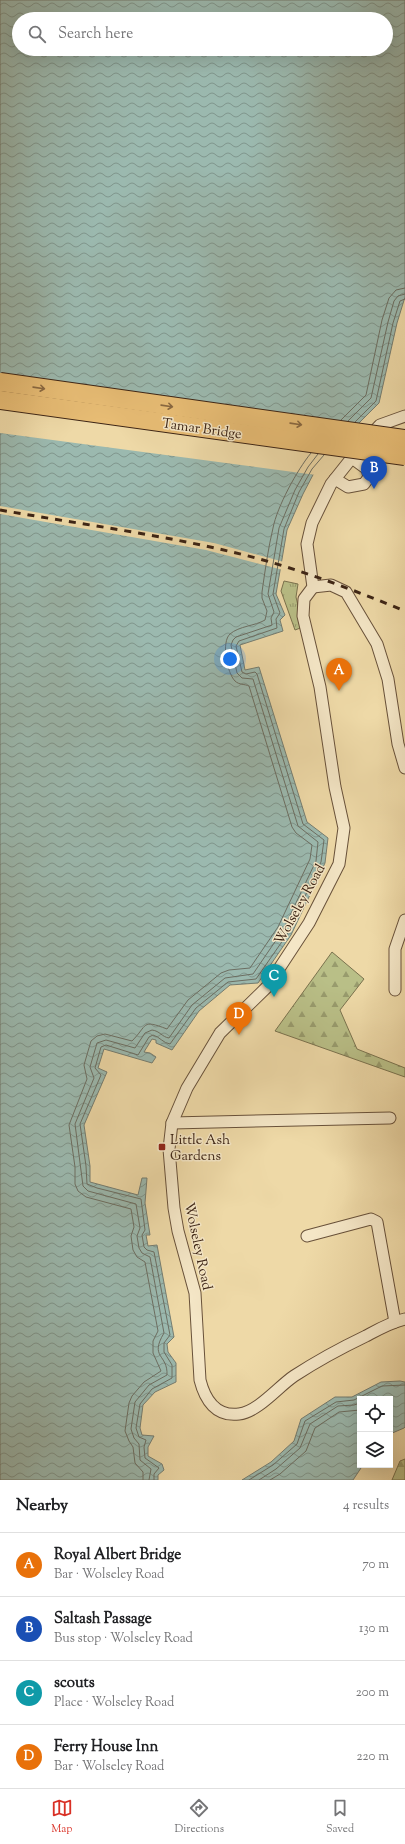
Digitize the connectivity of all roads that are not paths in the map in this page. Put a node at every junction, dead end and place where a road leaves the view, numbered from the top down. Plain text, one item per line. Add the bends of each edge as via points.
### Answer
1 (0, 382) edge
2 (0, 400) edge
3 (405, 416) edge
4 (405, 439) edge
5 (405, 456) edge
6 (352, 458) junction
7 (335, 479) junction
8 (313, 587) junction
9 (405, 768) edge
10 (405, 920) edge
11 (395, 990) dead end
12 (390, 1118) dead end
13 (172, 1123) junction
14 (307, 1236) dead end
15 (400, 1320) edge

1 -> 4 highway, bridge
2 - 5 highway, Tamar Bridge, bridge
3 - 6 street via 380,425
6 - 7 street
6 - 7 street via 368,469 369,477 364,484 348,487
7 - 8 street via 312,523 307,544
8 - 9 street via 331,585 346,592 377,644 388,679 398,744
8 - 13 street, Wolseley Road via 304,599 303,616 320,687 344,828 339,864 309,923 267,987 220,1033 187,1088
10 - 11 street via 396,950
12 - 13 street
13 - 15 street, Wolseley Road via 169,1149 174,1208 195,1293 200,1380 203,1394 212,1406 224,1412 240,1414 260,1405 293,1377 339,1349
14 - 15 street via 371,1220 378,1222

